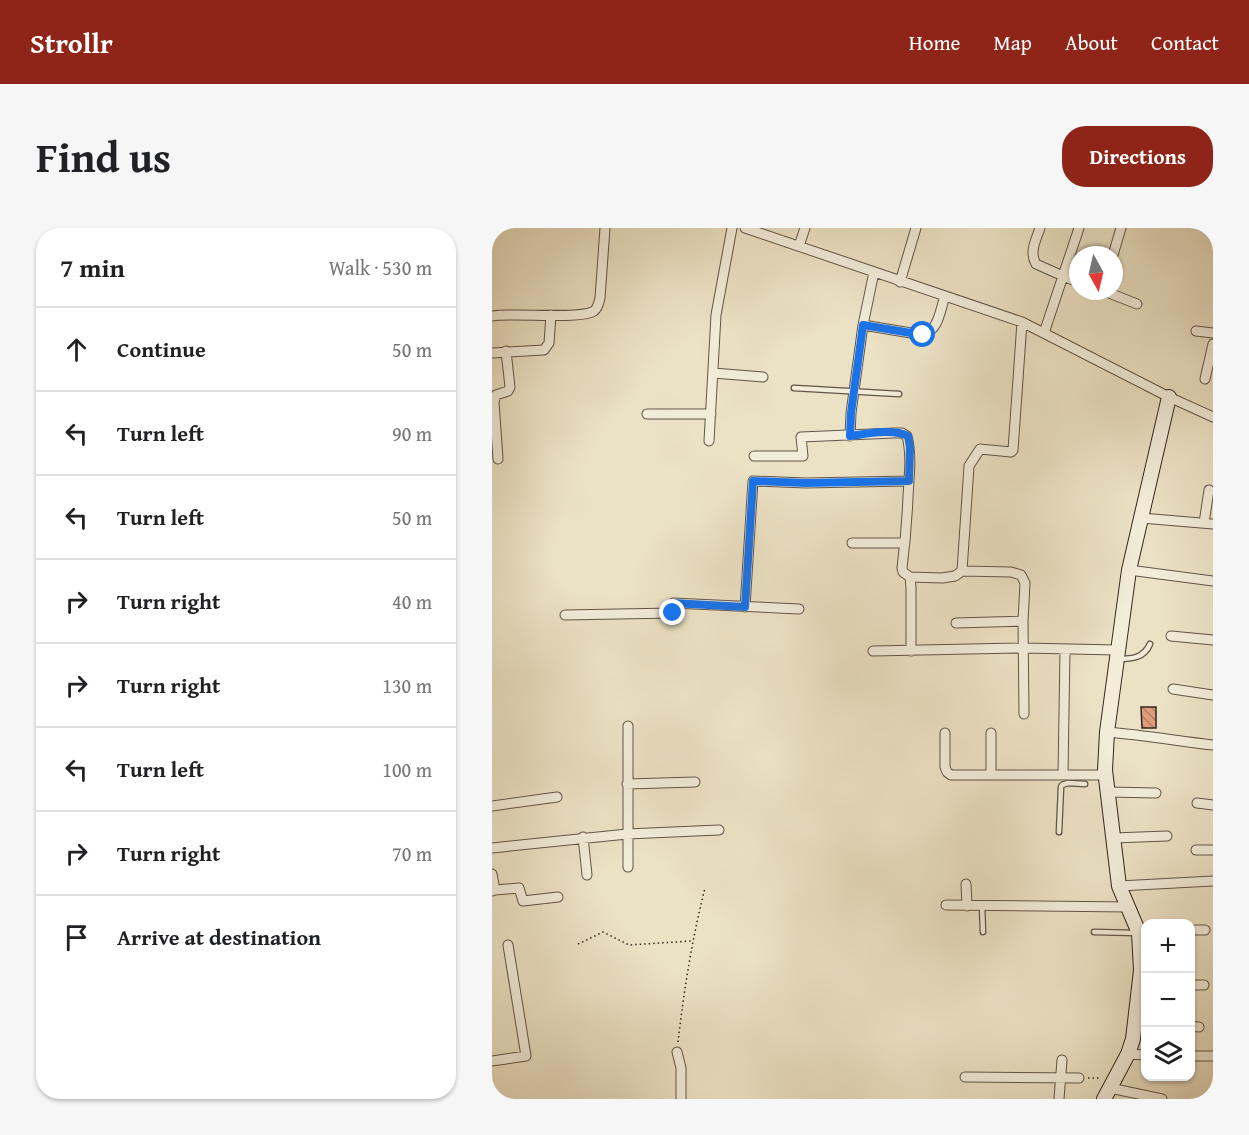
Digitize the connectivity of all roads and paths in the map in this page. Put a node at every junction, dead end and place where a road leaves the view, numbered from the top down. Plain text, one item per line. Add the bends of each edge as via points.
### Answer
1 (605, 228) edge
2 (732, 228) edge
3 (745, 228) edge
4 (805, 228) edge
5 (916, 228) edge
6 (1040, 228) edge
7 (1079, 228) edge
8 (1121, 228) edge
9 (799, 246) junction
10 (1116, 246) edge
11 (874, 272) junction
12 (1063, 276) junction
13 (1069, 278) edge
14 (900, 282) junction
15 (945, 296) junction
16 (1123, 298) edge
17 (1137, 304) dead end
18 (552, 315) junction
19 (492, 316) edge
20 (1022, 322) junction
21 (863, 325) junction
22 (1196, 331) dead end
23 (1044, 333) junction
24 (1213, 333) edge
25 (1213, 344) edge
26 (506, 351) junction
27 (492, 353) edge
28 (713, 373) junction
29 (763, 377) dead end
30 (1205, 379) dead end
31 (794, 388) dead end
32 (854, 390) junction
33 (899, 394) dead end
34 (1169, 397) junction
35 (647, 414) dead end
36 (711, 414) junction
37 (1213, 417) edge
38 (850, 436) junction
39 (710, 441) dead end
40 (754, 456) dead end
41 (498, 459) dead end
42 (909, 481) junction
43 (1209, 490) dead end
44 (1141, 518) junction
45 (1209, 523) edge
46 (852, 543) dead end
47 (905, 543) junction
48 (1129, 570) junction
49 (962, 571) junction
50 (910, 577) junction
51 (1213, 581) edge
52 (745, 607) junction
53 (799, 609) dead end
54 (565, 615) dead end
55 (1023, 621) junction
56 (956, 623) dead end
57 (1171, 636) dead end
58 (1213, 640) edge
59 (1150, 644) dead end
60 (1024, 648) junction
61 (1065, 649) junction
62 (873, 651) dead end
63 (911, 651) junction
64 (1117, 654) junction
65 (1173, 689) dead end
66 (1213, 695) edge
67 (1024, 714) dead end
68 (628, 726) dead end
69 (1107, 732) junction
70 (945, 733) dead end
71 (991, 733) dead end
72 (1213, 745) edge
73 (991, 775) junction
74 (1106, 775) junction
75 (1067, 777) junction
76 (695, 782) dead end
77 (627, 784) junction
78 (1085, 784) dead end
79 (1108, 792) junction
80 (1156, 793) dead end
81 (557, 797) dead end
82 (1197, 803) dead end
83 (1213, 805) edge
84 (492, 806) edge
85 (719, 830) dead end
86 (1059, 832) dead end
87 (627, 834) junction
88 (1167, 836) dead end
89 (583, 837) junction
90 (1113, 838) junction
91 (492, 848) edge
92 (1196, 850) dead end
93 (1213, 850) edge
94 (628, 867) dead end
95 (492, 874) edge
96 (587, 875) dead end
97 (1213, 881) edge
98 (966, 884) dead end
99 (1119, 886) junction
100 (705, 888) dead end
101 (493, 891) edge
102 (558, 897) dead end
103 (946, 905) dead end
104 (967, 906) junction
105 (982, 906) junction
106 (1129, 907) junction
107 (1195, 930) edge
108 (1206, 930) dead end
109 (1141, 931) edge
110 (983, 932) dead end
111 (1094, 932) dead end
112 (1141, 933) edge
113 (692, 941) junction
114 (578, 944) dead end
115 (508, 945) dead end
116 (1141, 952) edge
117 (1204, 985) dead end
118 (1195, 986) edge
119 (1141, 988) edge
120 (1140, 1022) edge
121 (677, 1052) joint
122 (1128, 1054) junction
123 (1141, 1055) edge
124 (1195, 1056) edge
125 (1213, 1056) edge
126 (1062, 1060) dead end
127 (492, 1061) edge
128 (965, 1077) dead end
129 (1061, 1078) junction
130 (1079, 1078) joint
131 (1110, 1089) edge
132 (681, 1099) edge
133 (1059, 1099) edge
134 (1162, 1099) edge

1 - 18 street via 598,305 594,311 579,315
2 - 28 street via 716,315
3 - 9 street
4 - 9 street
5 - 14 street
6 - 12 street via 1032,252 1034,262
7 - 12 street
8 - 10 street
9 - 11 street
11 - 14 street
11 - 21 street
12 - 13 street
12 - 23 street
14 - 15 street
15 - 20 street
15 - 21 street via 935,327 927,334
16 - 17 street
18 - 19 street
18 - 26 street via 549,343 544,350
20 - 23 street
20 - 49 street via 1013,450 980,449 969,466
21 - 32 street
22 - 24 street
23 - 34 street
25 - 30 street
26 - 27 street
26 - 41 street via 510,387 496,395 494,402
28 - 29 street
28 - 36 street
31 - 32 lane
32 - 33 lane
32 - 38 street
34 - 37 street
34 - 44 street
35 - 36 street
36 - 39 street
38 - 40 street via 801,437 803,456
38 - 42 street via 908,436
42 - 47 street
42 - 52 street via 753,481
43 - 45 street
44 - 45 street
44 - 48 street
46 - 47 street
47 - 50 street via 902,568
48 - 51 street
48 - 64 street
49 - 50 street via 942,578
49 - 55 street via 1022,575
50 - 63 street
52 - 53 street
52 - 54 street via 672,603 673,613
55 - 56 street
55 - 60 street
57 - 58 street
59 - 64 lane via 1141,656
60 - 61 street
60 - 63 street
60 - 67 street
61 - 64 street
61 - 75 street
62 - 63 street
64 - 69 street
65 - 66 street
68 - 77 street
69 - 72 street
69 - 74 street
70 - 73 street via 946,772
71 - 73 street
73 - 75 street
74 - 75 street
74 - 79 street
75 - 78 lane
75 - 86 lane via 1060,787
76 - 77 street
77 - 87 street
79 - 80 street
79 - 90 street
81 - 84 street
82 - 83 street
85 - 87 street
87 - 89 street
87 - 94 street
88 - 90 street
89 - 91 street
89 - 96 street
90 - 99 street
92 - 93 street
95 - 101 street
97 - 99 street
98 - 104 street
99 - 106 street
100 - 113 path
101 - 102 street via 519,888 523,901
103 - 104 street
104 - 105 street
105 - 106 street
105 - 110 lane
106 - 109 street
107 - 108 street
111 - 112 lane
113 - 114 path via 629,945 603,933
113 - 121 path
115 - 127 street via 526,1056
116 - 119 street
117 - 118 street
119 - 120 street
120 - 122 street
121 - 132 street
122 - 123 street
122 - 131 street
124 - 125 street
126 - 129 street
128 - 129 street
129 - 130 street
129 - 133 street
130 - 131 path
131 - 134 street

